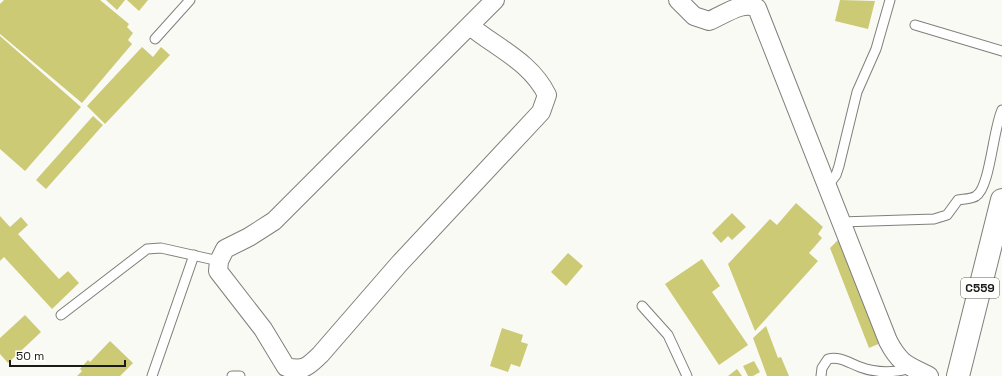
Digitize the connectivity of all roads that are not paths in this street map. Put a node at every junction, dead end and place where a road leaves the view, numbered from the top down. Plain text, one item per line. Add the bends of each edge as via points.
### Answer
1 (190, 0) edge
2 (495, 0) edge
3 (678, 0) edge
4 (890, 0) edge
5 (745, 2) edge
6 (915, 25) dead end
7 (470, 26) junction
8 (155, 39) dead end
9 (1002, 51) edge
10 (1002, 110) edge
11 (827, 187) junction
12 (1002, 200) edge
13 (841, 222) junction
14 (998, 229) edge
15 (194, 256) junction
16 (219, 261) junction
17 (642, 306) dead end
18 (61, 315) dead end
19 (912, 368) junction
20 (152, 376) edge
21 (232, 376) edge
22 (240, 376) edge
23 (687, 376) edge
24 (821, 376) edge
25 (929, 376) edge
26 (958, 376) edge

1 - 8 lane
2 - 7 street
3 - 5 street via 694,16 709,21
4 - 11 lane via 876,49 857,92 836,175
5 - 11 street via 757,8
6 - 9 lane
7 - 16 street via 274,221 224,249
7 - 16 street via 518,60 540,81 547,95 541,112 307,367 298,370 286,367 246,305 223,279 218,271
10 - 13 lane via 985,185 975,197 958,200 947,215 934,219
11 - 13 street
12 - 14 main road, C559
13 - 19 street via 888,341 896,357
14 - 26 main road, C559
15 - 16 lane
15 - 18 lane via 161,248 147,249
15 - 20 lane
17 - 23 lane via 668,335
19 - 24 lane via 889,373 862,368 834,358 828,359 822,368
19 - 25 street
21 - 22 lane

